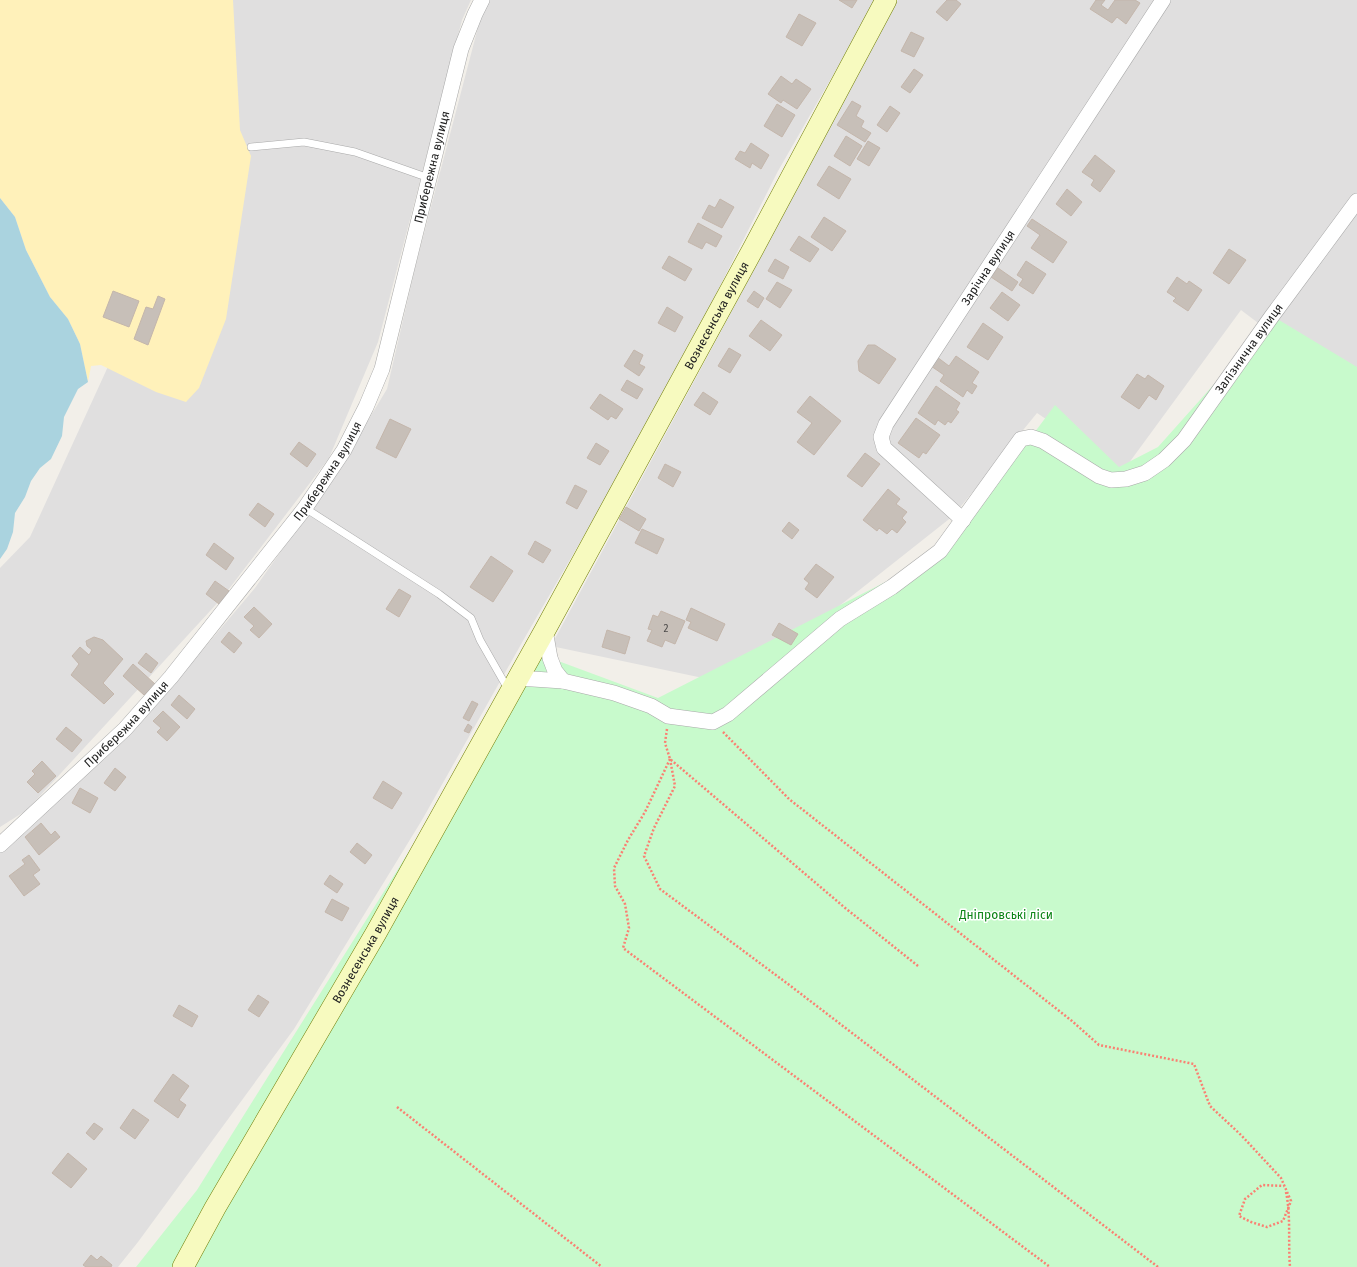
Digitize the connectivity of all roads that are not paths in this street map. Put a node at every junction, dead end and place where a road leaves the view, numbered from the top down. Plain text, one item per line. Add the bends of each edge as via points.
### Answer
1 (482, 0) edge
2 (886, 0) edge
3 (1163, 0) edge
4 (251, 147) dead end
5 (430, 178) junction
6 (1357, 201) edge
7 (305, 508) junction
8 (963, 520) junction
9 (545, 630) junction
10 (563, 681) junction
11 (514, 685) junction
12 (0, 845) edge
13 (184, 1267) edge

1 - 5 street, Прибережна вулиця via 461,49
2 - 9 main road, Вознесенська вулиця
3 - 8 street, Зарічна вулиця via 886,424 881,438 884,448
4 - 5 lane via 304,142 355,152
5 - 7 street, Прибережна вулиця via 382,369 344,450
6 - 8 street, Залізнична вулиця via 1184,440 1164,460 1145,473 1126,479 1111,480 1099,476 1043,441 1031,437 1021,439
7 - 11 lane via 439,594 471,618 480,640
7 - 12 street, Прибережна вулиця via 170,677 125,729
8 - 10 street via 940,551 892,587 840,619 728,714 713,722 668,716 651,706 614,693
9 - 10 street via 550,658 555,671
9 - 11 main road, Вознесенська вулиця
10 - 11 street
11 - 13 main road, Вознесенська вулиця via 376,933 219,1201

